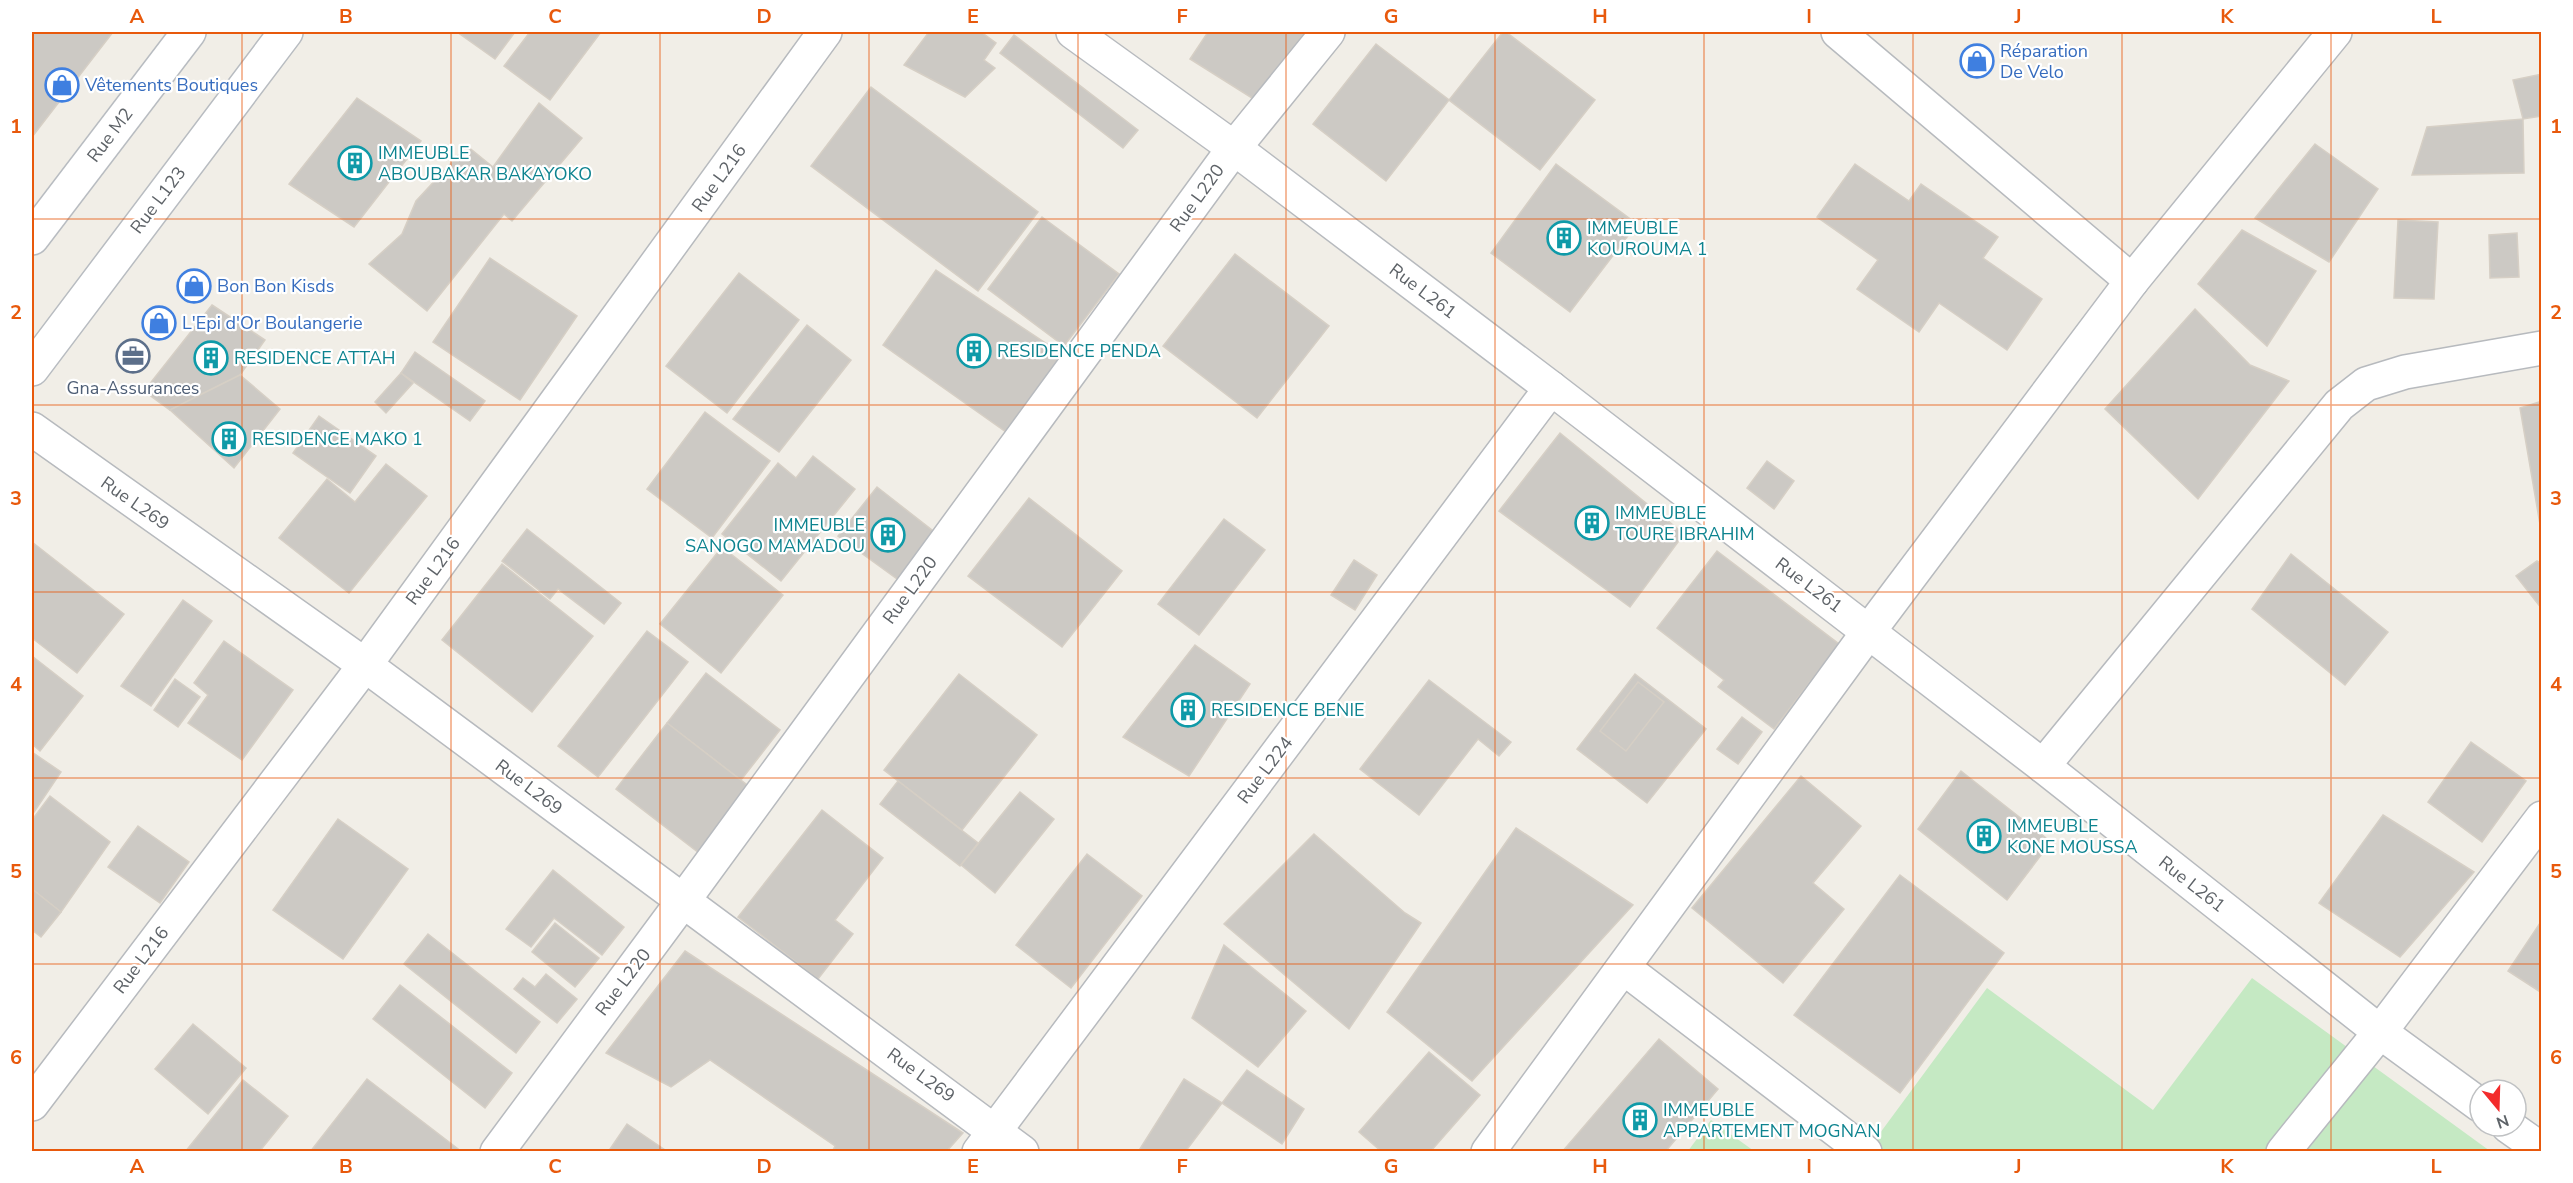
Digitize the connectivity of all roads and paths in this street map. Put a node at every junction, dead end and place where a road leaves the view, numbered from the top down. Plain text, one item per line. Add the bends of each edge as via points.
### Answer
1 (189, 32) edge
2 (286, 32) edge
3 (825, 32) edge
4 (1073, 32) edge
5 (1328, 32) edge
6 (1838, 32) edge
7 (2335, 32) edge
8 (1234, 147) junction
9 (32, 238) edge
10 (2132, 281) junction
11 (2541, 348) edge
12 (32, 369) edge
13 (1551, 388) junction
14 (32, 429) edge
15 (1869, 631) junction
16 (365, 665) junction
17 (2043, 766) junction
18 (2541, 818) edge
19 (683, 901) junction
20 (1624, 968) junction
21 (2380, 1032) junction
22 (2468, 1096) edge
23 (32, 1104) edge
24 (2524, 1138) edge
25 (986, 1141) edge
26 (2541, 1150) edge
27 (496, 1152) edge
28 (1023, 1152) edge
29 (1488, 1152) edge
30 (1865, 1152) edge
31 (2283, 1152) edge

1 - 9 street, Rue M2
2 - 12 street, Rue L123
3 - 16 street, Rue L216
4 - 8 street, Rue L261
5 - 8 street, Rue L220
6 - 10 street
7 - 10 street
8 - 13 street, Rue L261
8 - 19 street, Rue L220
10 - 15 street
11 - 17 street via 2405,372 2366,384 2339,405
13 - 15 street, Rue L261
13 - 25 street, Rue L224
14 - 16 street, Rue L269
15 - 17 street, Rue L261
15 - 20 street
16 - 19 street, Rue L269
16 - 23 street, Rue L216
17 - 21 street, Rue L261
18 - 21 street
19 - 25 street, Rue L269
19 - 27 street, Rue L220
20 - 29 street
20 - 30 street
21 - 22 street, Rue L261
21 - 31 street
24 - 26 street
25 - 28 street, Rue L269

